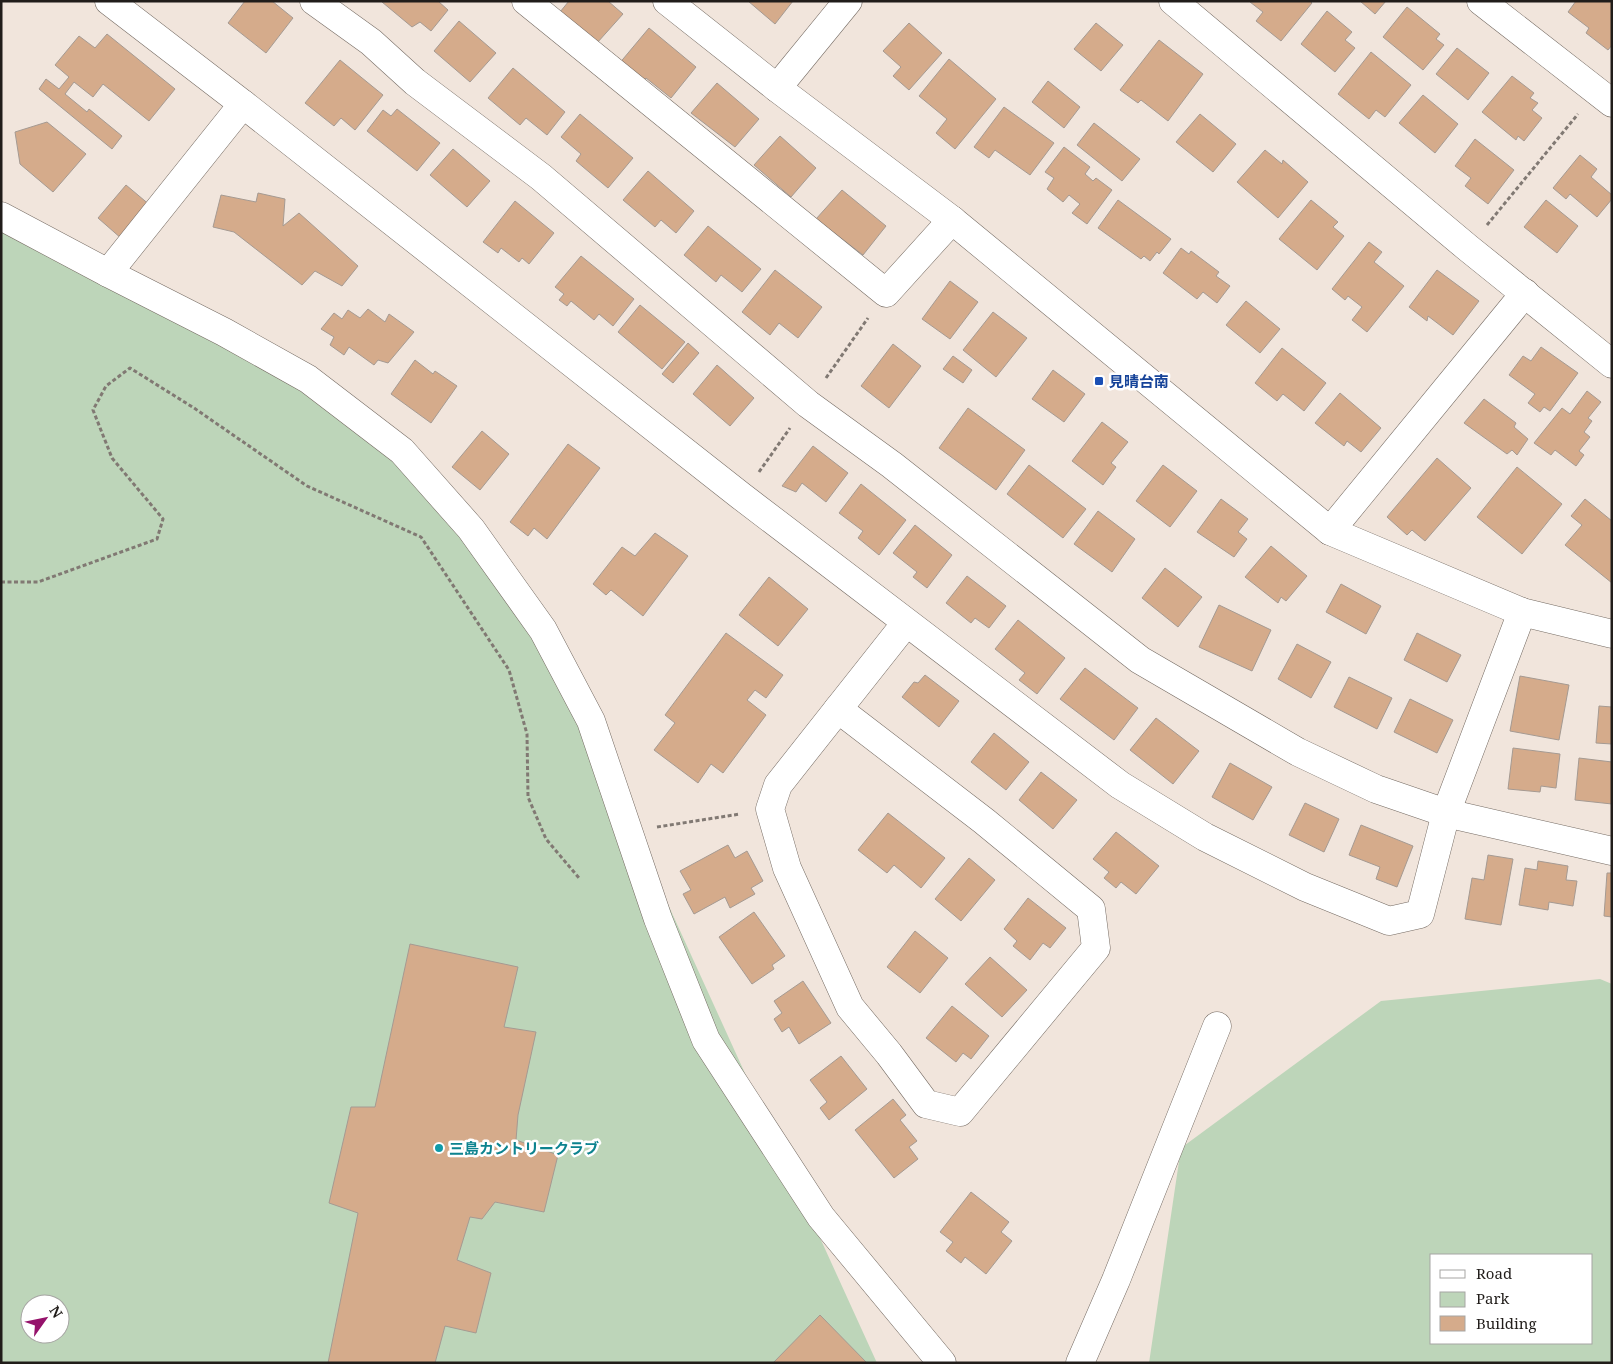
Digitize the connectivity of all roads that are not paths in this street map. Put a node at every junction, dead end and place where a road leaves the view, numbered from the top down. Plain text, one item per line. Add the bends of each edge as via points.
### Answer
1 (109, 1) edge
2 (314, 1) edge
3 (526, 1) edge
4 (667, 1) edge
5 (848, 1) edge
6 (1173, 1) edge
7 (1481, 1) edge
8 (777, 88) junction
9 (1604, 97) edge
10 (243, 104) junction
11 (1, 216) edge
12 (952, 220) junction
13 (108, 273) junction
14 (1524, 293) junction
15 (1612, 364) edge
16 (1330, 531) junction
17 (1522, 612) junction
18 (906, 623) junction
19 (1612, 634) edge
20 (838, 709) junction
21 (1446, 813) junction
22 (1612, 851) edge
23 (1217, 1026) dead end
24 (942, 1363) edge
25 (1080, 1363) edge

1 - 10 street
2 - 21 street via 371,42 415,82 541,177 808,404 892,465 1140,660 1298,752 1376,788
3 - 12 street via 886,293
4 - 8 street
5 - 8 street
6 - 14 street
7 - 9 street
8 - 12 street
10 - 13 street
10 - 18 street
11 - 13 street
12 - 16 street
13 - 24 street via 308,379 402,451 471,529 543,630 591,721 658,919 706,1040 821,1217
14 - 15 street
14 - 16 street
16 - 17 street
17 - 19 street
17 - 21 street
18 - 20 street
18 - 21 street via 1120,785 1205,837 1305,887 1388,921 1420,914
20 - 20 street via 984,821 1091,909 1096,948 960,1112 926,1104 850,1007 787,868 770,809 778,785
21 - 22 street
23 - 25 street

